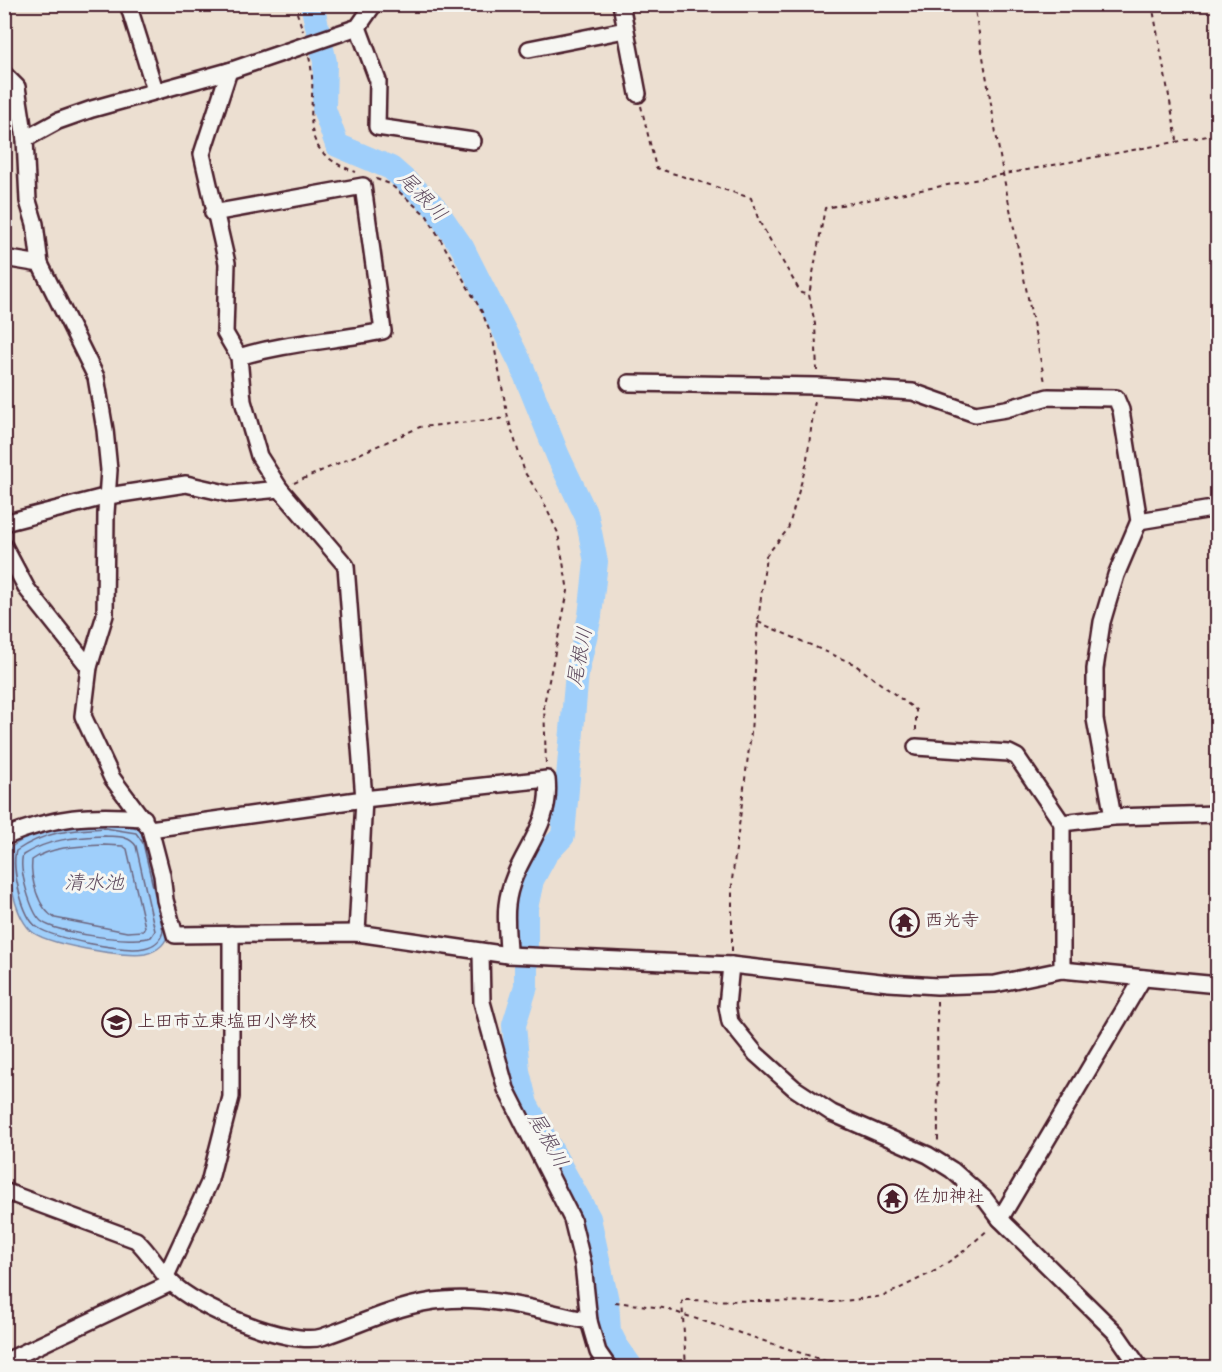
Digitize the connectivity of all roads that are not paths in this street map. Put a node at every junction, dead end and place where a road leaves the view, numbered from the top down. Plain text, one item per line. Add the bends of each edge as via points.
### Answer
1 (128, 4) edge
2 (374, 4) edge
3 (621, 4) edge
4 (358, 27) junction
5 (625, 30) junction
6 (529, 49) dead end
7 (229, 71) junction
8 (4, 74) edge
9 (155, 90) junction
10 (638, 94) road end
11 (25, 139) junction
12 (473, 141) dead end
13 (213, 213) junction
14 (4, 258) edge
15 (40, 264) junction
16 (239, 357) junction
17 (629, 383) dead end
18 (280, 489) junction
19 (108, 496) junction
20 (1218, 508) edge
21 (1139, 521) junction
22 (4, 523) edge
23 (4, 546) edge
24 (90, 667) junction
25 (916, 747) road end
26 (364, 799) junction
27 (1218, 814) edge
28 (1113, 817) junction
29 (1062, 822) junction
30 (147, 823) junction
31 (4, 837) edge
32 (357, 933) junction
33 (231, 934) junction
34 (481, 952) junction
35 (520, 955) junction
36 (731, 964) junction
37 (1062, 969) junction
38 (1143, 978) junction
39 (1218, 985) edge
40 (4, 1191) edge
41 (1000, 1219) junction
42 (169, 1279) junction
43 (589, 1321) junction
44 (4, 1362) edge
45 (609, 1368) edge
46 (1140, 1368) edge

1 - 9 street
2 - 4 street
3 - 5 street
4 - 7 street
4 - 12 street via 378,81 377,127
5 - 6 street
5 - 10 street
7 - 9 street
7 - 13 street via 202,154
8 - 11 street via 17,87
9 - 11 street via 67,118
11 - 15 street via 28,201
13 - 16 street via 226,263 225,333
13 - 16 street via 363,186 383,331 271,347
14 - 15 street
15 - 19 street via 96,376 108,460
16 - 18 street via 243,401 259,456
17 - 21 street via 913,392 975,414 1048,397 1116,398
18 - 19 street via 230,494 186,484
18 - 26 street via 346,566
19 - 22 street
19 - 24 street via 105,615
20 - 21 street
21 - 28 street via 1116,575 1102,622 1095,669 1095,719
23 - 24 street via 27,589
24 - 30 street via 83,716 112,778
25 - 29 street via 1010,753 1017,757
26 - 30 street
26 - 32 street
26 - 35 street via 547,779 549,800 541,828 528,847 507,904
27 - 28 street
28 - 29 street
29 - 37 street
30 - 31 street via 104,815 68,817 32,825
30 - 33 street via 175,935
32 - 33 street
32 - 34 street
33 - 42 street via 232,1077 227,1116 209,1183
34 - 35 street
34 - 43 street via 483,1002 506,1089 572,1219 583,1264
35 - 36 street
36 - 37 street via 937,986 995,984
36 - 41 street via 727,1006 730,1022 756,1054 794,1088 832,1113 938,1162 985,1199
37 - 38 street
38 - 39 street
38 - 41 street
40 - 42 street via 136,1240
41 - 46 street via 1115,1332
42 - 43 street via 194,1299 217,1310 297,1340 320,1337 387,1313 442,1300 492,1302
42 - 44 street
43 - 45 street via 598,1352

